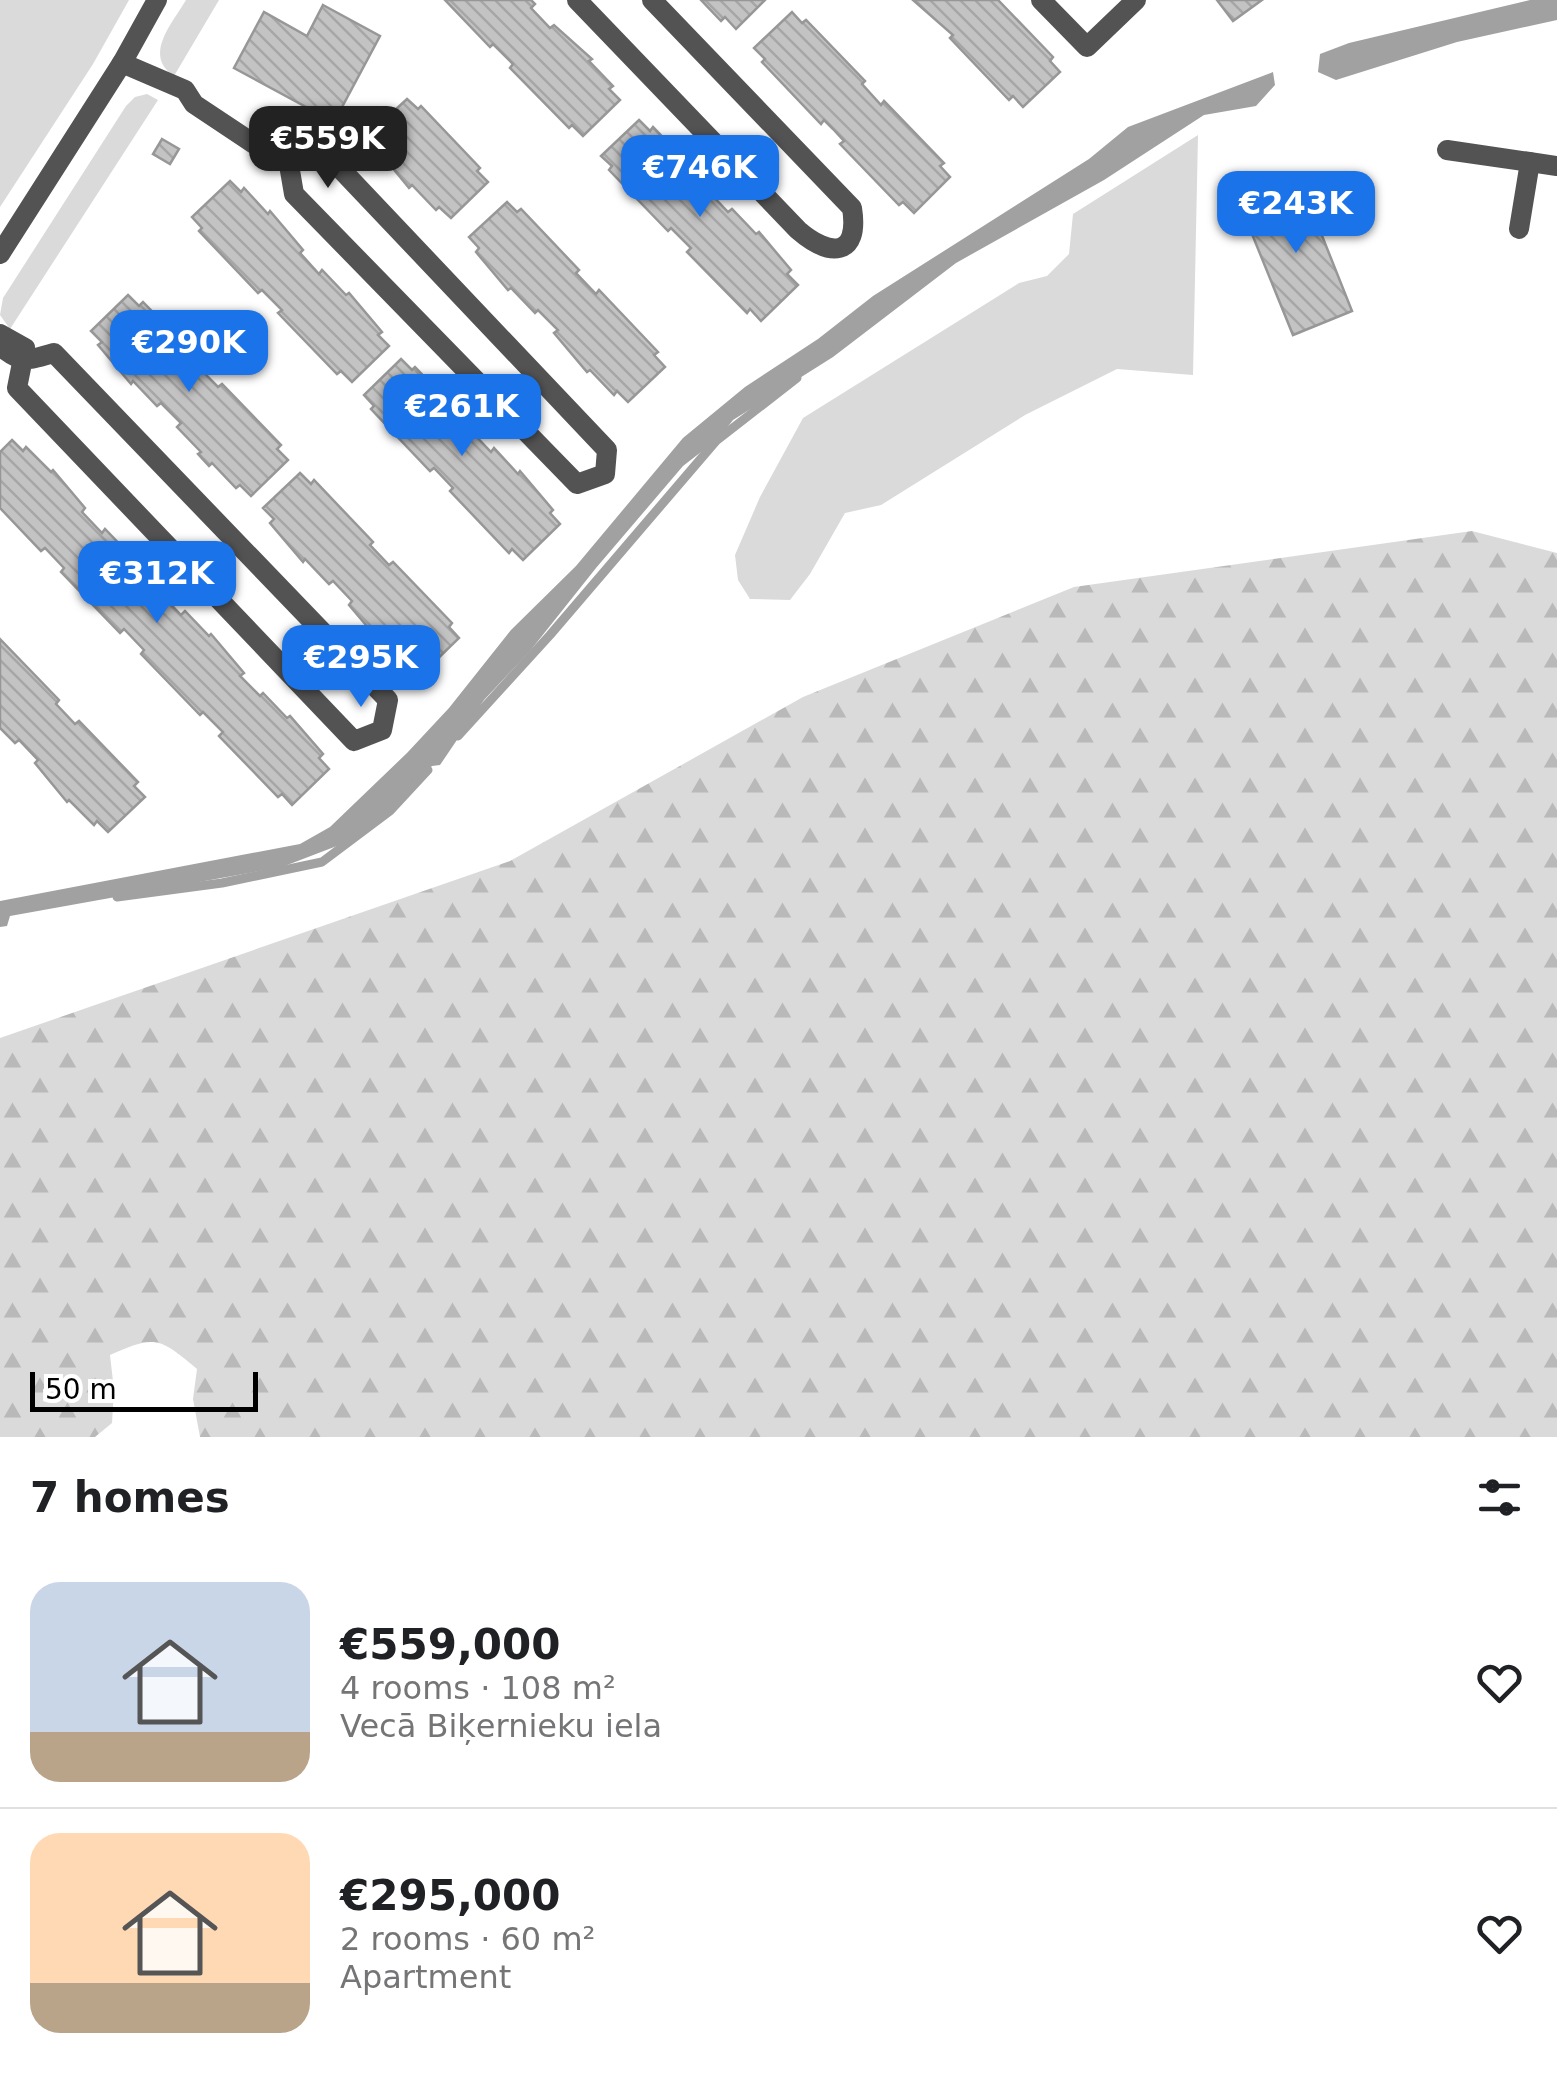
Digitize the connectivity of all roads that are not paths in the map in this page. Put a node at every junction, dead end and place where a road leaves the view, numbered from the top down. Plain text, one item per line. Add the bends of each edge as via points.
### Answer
1 (157, 0) edge
2 (577, 0) edge
3 (652, 0) edge
4 (1041, 0) edge
5 (1136, 0) edge
6 (122, 63) junction
7 (1447, 150) dead end
8 (286, 153) junction
9 (1530, 162) junction
10 (1557, 166) edge
11 (1519, 229) dead end
12 (0, 254) edge
13 (8, 348) edge

1 - 6 street
2 - 3 street via 798,230 816,246 841,248 855,225 852,208
4 - 5 street via 1087,47
6 - 8 street via 185,90 194,104 254,144
6 - 12 street
7 - 9 street
8 - 8 street via 334,162 607,450 605,474 578,484 294,194
9 - 10 street
9 - 11 street
13 - 13 street via 54,352 388,700 382,730 354,741 17,388

